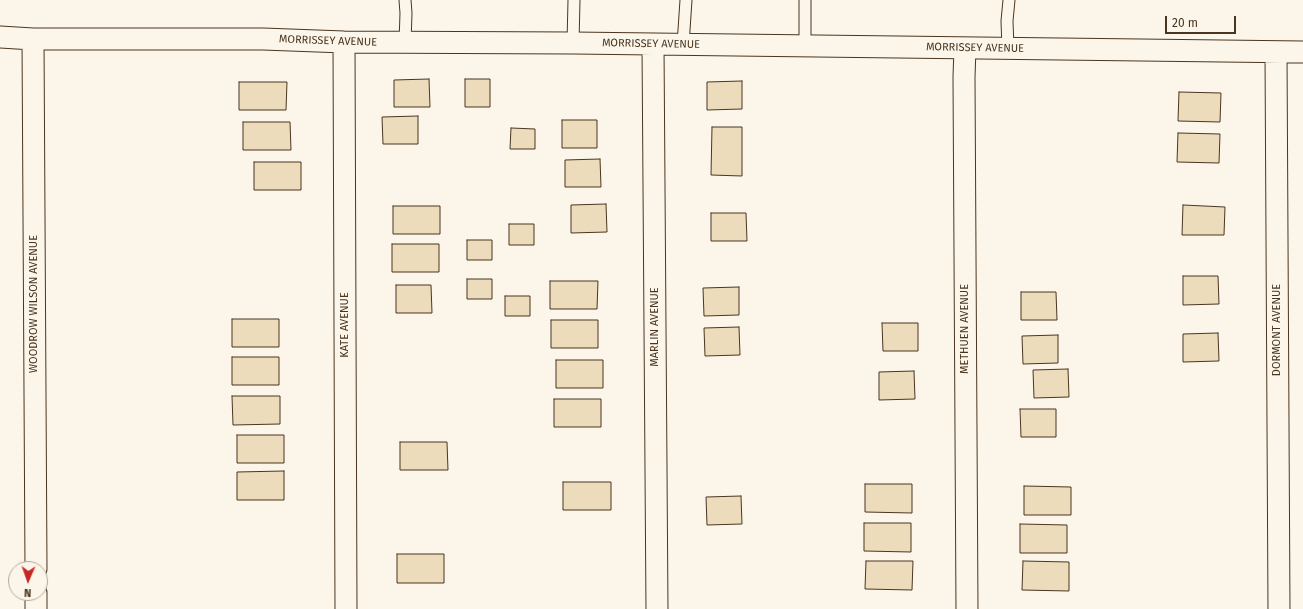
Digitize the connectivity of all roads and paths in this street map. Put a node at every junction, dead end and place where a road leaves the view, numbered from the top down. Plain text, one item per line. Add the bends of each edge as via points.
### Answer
1 (405, 0) edge
2 (574, 0) edge
3 (686, 0) edge
4 (805, 0) edge
5 (1009, 0) edge
6 (0, 37) edge
7 (33, 39) junction
8 (344, 42) junction
9 (405, 42) junction
10 (573, 43) junction
11 (653, 44) junction
12 (683, 45) junction
13 (805, 46) junction
14 (965, 48) junction
15 (1008, 49) junction
16 (1276, 52) junction
17 (1303, 52) edge
18 (36, 561) edge
19 (346, 609) edge
20 (657, 609) edge
21 (967, 609) edge
22 (1279, 609) edge

1 - 9 lane
2 - 10 lane
3 - 12 lane
4 - 13 lane
5 - 15 lane
6 - 7 street, MORRISSEY AVENUE
7 - 8 street, MORRISSEY AVENUE via 263,39
7 - 18 street, WOODROW WILSON AVENUE
8 - 9 street, MORRISSEY AVENUE
8 - 19 street, KATE AVENUE
9 - 10 street, MORRISSEY AVENUE
10 - 11 street, MORRISSEY AVENUE
11 - 12 street, MORRISSEY AVENUE
11 - 20 street, MARLIN AVENUE
12 - 13 street, MORRISSEY AVENUE
13 - 14 street, MORRISSEY AVENUE
14 - 15 street, MORRISSEY AVENUE
14 - 21 street, METHUEN AVENUE
15 - 16 street, MORRISSEY AVENUE
16 - 17 street, MORRISSEY AVENUE
16 - 22 street, DORMONT AVENUE

